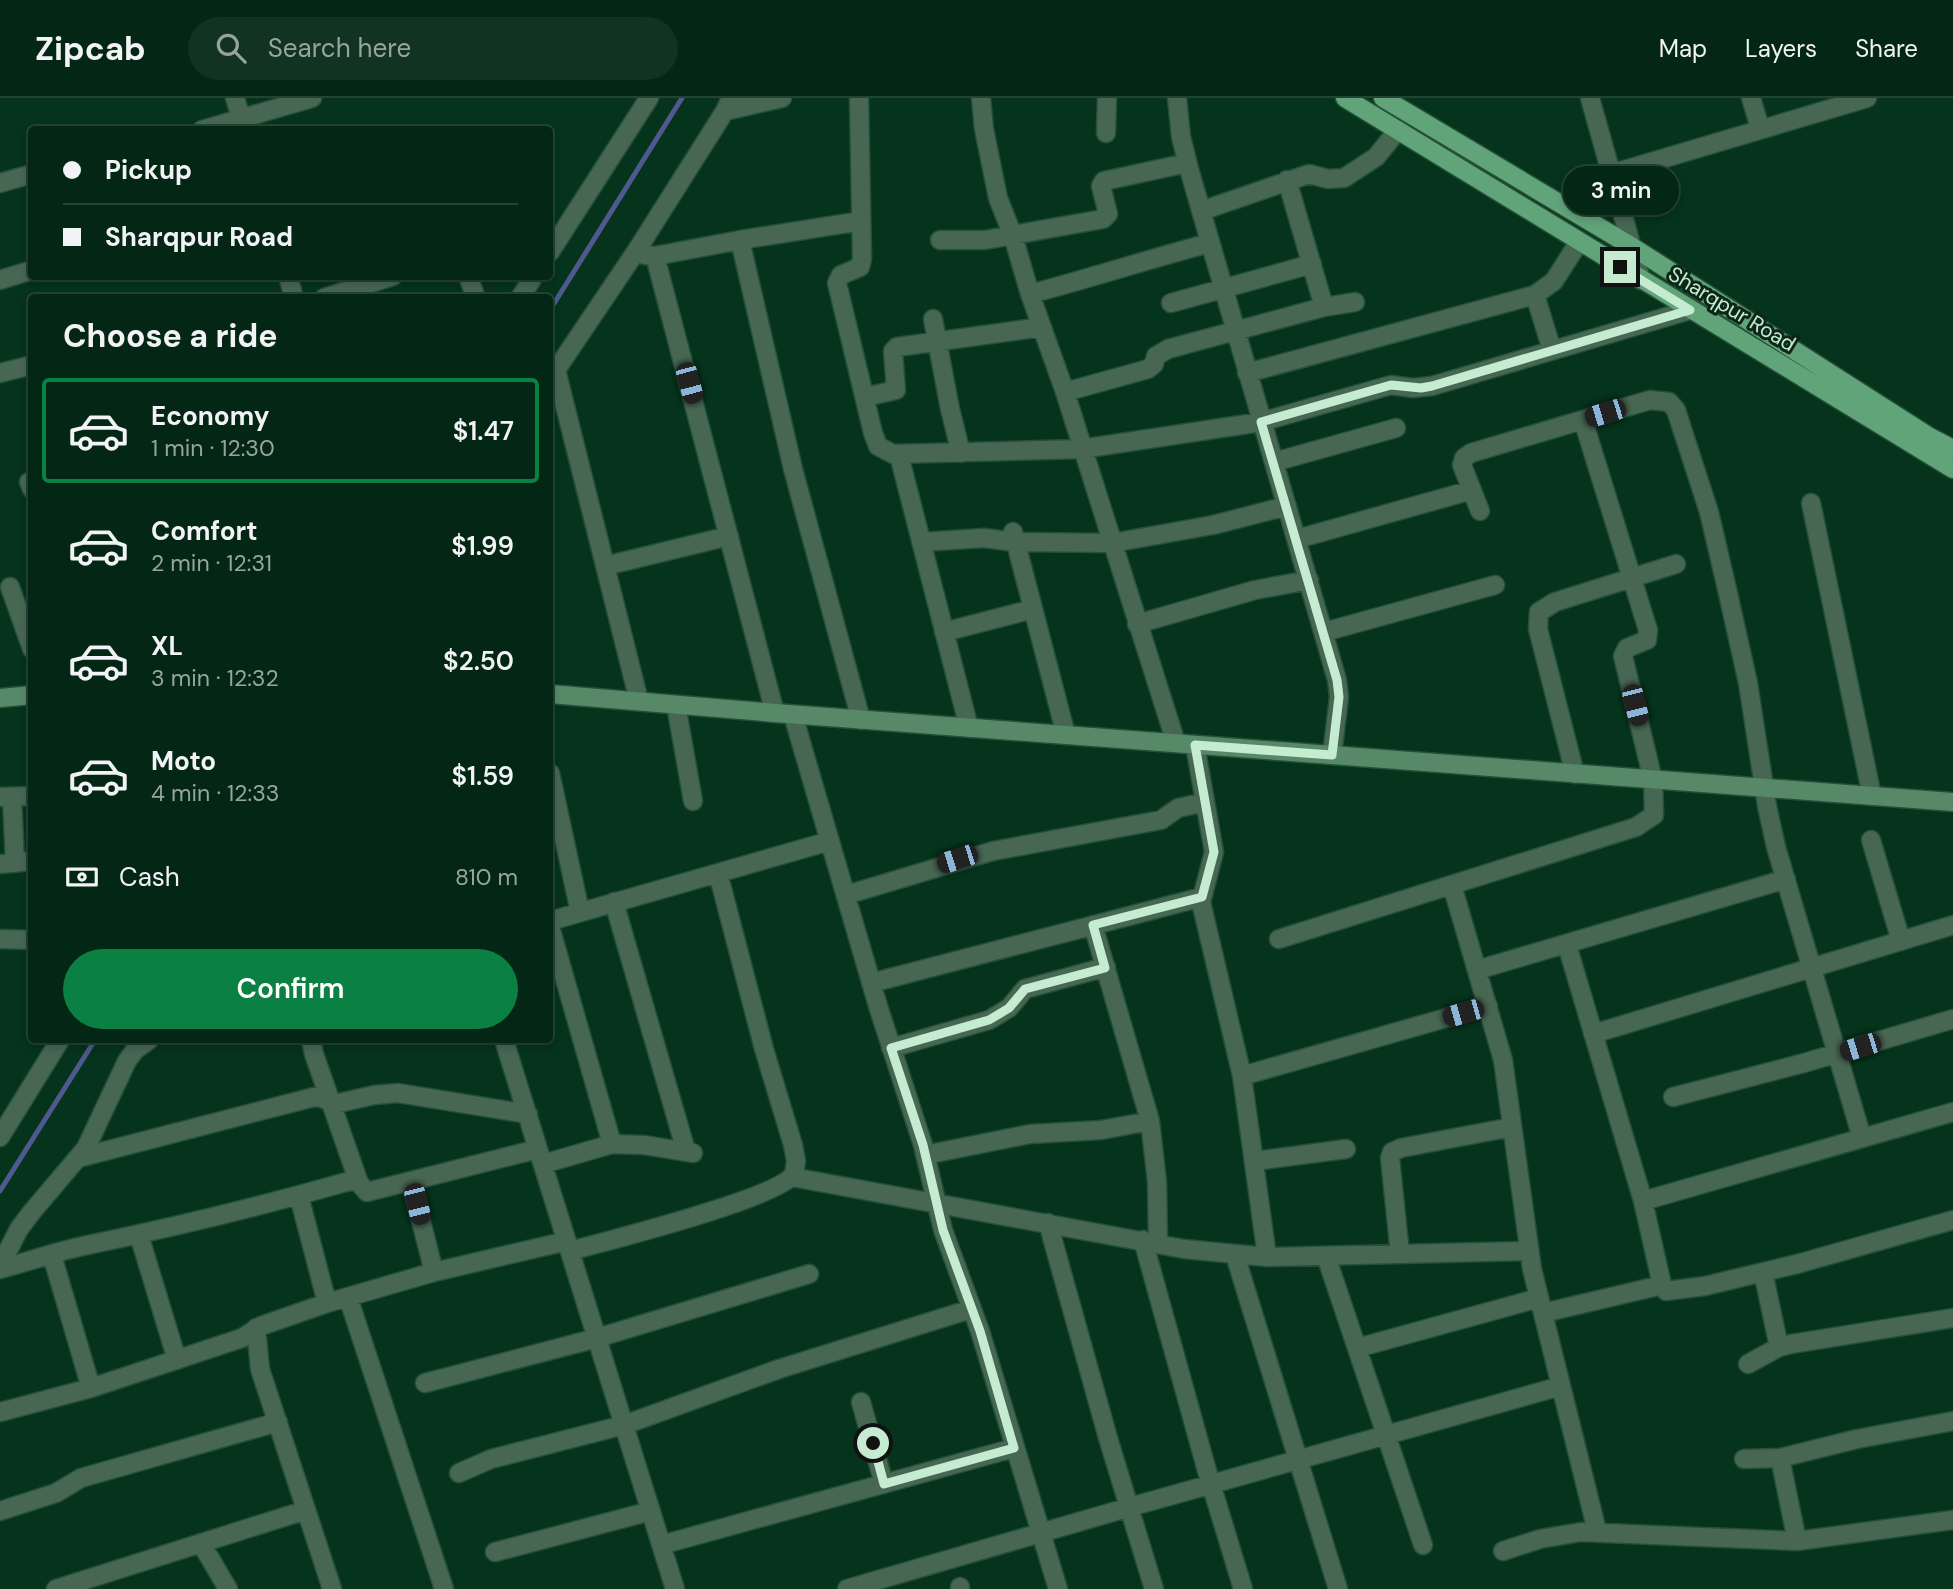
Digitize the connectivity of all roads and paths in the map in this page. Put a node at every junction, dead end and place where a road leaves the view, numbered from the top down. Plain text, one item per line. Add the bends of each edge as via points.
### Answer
1 (235, 98) edge
2 (312, 98) edge
3 (649, 98) edge
4 (782, 98) edge
5 (859, 98) edge
6 (981, 98) edge
7 (1107, 98) edge
8 (1177, 98) edge
9 (1345, 98) edge
10 (1383, 98) edge
11 (1751, 98) edge
12 (1867, 98) edge
13 (1594, 99) edge
14 (728, 105) edge
15 (243, 125) edge
16 (1760, 128) junction
17 (1398, 130) junction
18 (1106, 133) dead end
19 (1187, 163) junction
20 (1611, 174) junction
21 (28, 175) edge
22 (1287, 180) junction
23 (0, 183) edge
24 (1201, 211) junction
25 (862, 221) junction
26 (1013, 236) junction
27 (740, 240) junction
28 (940, 240) dead end
29 (1579, 242) junction
30 (1210, 243) junction
31 (1631, 246) junction
32 (553, 247) edge
33 (637, 250) junction
34 (655, 256) junction
35 (1312, 264) junction
36 (28, 271) edge
37 (0, 280) edge
38 (380, 280) edge
39 (1641, 280) junction
40 (1223, 289) junction
41 (337, 294) edge
42 (1030, 294) junction
43 (1535, 295) junction
44 (1355, 302) dead end
45 (1171, 303) dead end
46 (1324, 307) junction
47 (1690, 310) junction
48 (933, 319) dead end
49 (1042, 327) junction
50 (1235, 331) junction
51 (936, 340) junction
52 (1552, 350) junction
53 (28, 366) edge
54 (0, 373) edge
55 (553, 373) edge
56 (1247, 373) junction
57 (553, 378) edge
58 (1065, 392) junction
59 (865, 397) junction
60 (1583, 420) junction
61 (1261, 422) junction
62 (1396, 428) dead end
63 (1081, 449) junction
64 (1953, 449) edge
65 (961, 453) junction
66 (899, 455) junction
67 (1274, 462) junction
68 (1953, 469) edge
69 (1472, 489) junction
70 (1811, 503) dead end
71 (1287, 506) junction
72 (1480, 511) dead end
73 (729, 536) junction
74 (1014, 537) junction
75 (1297, 540) junction
76 (921, 542) junction
77 (1112, 543) junction
78 (1676, 564) dead end
79 (605, 566) junction
80 (1633, 577) junction
81 (1309, 580) junction
82 (1495, 585) dead end
83 (10, 587) dead end
84 (1033, 609) junction
85 (1137, 624) junction
86 (944, 632) junction
87 (1324, 632) junction
88 (28, 638) edge
89 (553, 694) edge
90 (28, 695) edge
91 (0, 698) edge
92 (639, 701) junction
93 (677, 705) junction
94 (775, 713) junction
95 (793, 715) junction
96 (861, 720) junction
97 (969, 728) junction
98 (1066, 735) junction
99 (1176, 743) junction
100 (1195, 745) junction
101 (1332, 755) junction
102 (1575, 774) junction
103 (1653, 779) junction
104 (553, 787) edge
105 (1765, 788) junction
106 (28, 796) edge
107 (1872, 796) junction
108 (6, 797) edge
109 (693, 801) dead end
110 (1205, 802) junction
111 (1953, 802) edge
112 (1871, 840) dead end
113 (830, 841) junction
114 (15, 863) edge
115 (718, 873) junction
116 (1786, 879) junction
117 (1452, 885) junction
118 (846, 895) junction
119 (1202, 897) junction
120 (614, 902) junction
121 (580, 912) junction
122 (553, 920) edge
123 (1093, 925) junction
124 (1953, 925) edge
125 (0, 939) edge
126 (1279, 939) dead end
127 (28, 940) edge
128 (1901, 941) junction
129 (1567, 944) junction
130 (555, 965) edge
131 (1105, 968) junction
132 (1811, 968) junction
133 (1477, 970) junction
134 (871, 983) junction
135 (1488, 1006) junction
136 (1953, 1019) edge
137 (1593, 1034) junction
138 (58, 1043) edge
139 (145, 1043) edge
140 (312, 1043) edge
141 (505, 1043) edge
142 (891, 1048) junction
143 (1836, 1054) junction
144 (1242, 1076) junction
145 (1673, 1097) dead end
146 (331, 1103) junction
147 (1953, 1112) edge
148 (528, 1114) junction
149 (1150, 1121) junction
150 (1513, 1127) junction
151 (0, 1137) edge
152 (1862, 1138) junction
153 (612, 1144) junction
154 (1346, 1149) dead end
155 (925, 1154) junction
156 (540, 1156) junction
157 (78, 1158) junction
158 (1255, 1161) junction
159 (793, 1177) junction
160 (357, 1179) junction
161 (411, 1182) junction
162 (299, 1196) junction
163 (1643, 1201) junction
164 (935, 1203) junction
165 (1953, 1220) edge
166 (1048, 1223) junction
167 (139, 1235) junction
168 (1151, 1241) junction
169 (568, 1246) junction
170 (1529, 1251) junction
171 (1400, 1254) junction
172 (52, 1255) junction
173 (1235, 1255) junction
174 (1326, 1256) junction
175 (1267, 1257) junction
176 (0, 1267) edge
177 (434, 1272) junction
178 (1763, 1272) junction
179 (809, 1274) dead end
180 (1661, 1285) junction
181 (348, 1297) junction
182 (327, 1303) junction
183 (1541, 1306) junction
184 (971, 1309) junction
185 (1953, 1318) edge
186 (256, 1328) junction
187 (597, 1338) junction
188 (1779, 1347) junction
189 (1357, 1348) junction
190 (177, 1360) junction
191 (1748, 1364) dead end
192 (425, 1383) dead end
193 (1561, 1386) junction
194 (91, 1388) junction
195 (861, 1402) dead end
196 (0, 1412) edge
197 (1953, 1421) edge
198 (278, 1422) junction
199 (624, 1425) junction
200 (1386, 1435) junction
201 (1014, 1448) junction
202 (1780, 1458) junction
203 (1744, 1459) dead end
204 (1298, 1460) junction
205 (459, 1473) dead end
206 (884, 1484) junction
207 (1211, 1485) junction
208 (1130, 1507) junction
209 (306, 1510) junction
210 (0, 1511) edge
211 (651, 1511) junction
212 (1953, 1520) edge
213 (1597, 1531) junction
214 (1040, 1532) junction
215 (1797, 1541) junction
216 (201, 1543) junction
217 (661, 1545) junction
218 (1423, 1545) dead end
219 (1503, 1551) dead end
220 (495, 1552) dead end
221 (104, 1582) edge
222 (56, 1589) edge
223 (228, 1589) edge
224 (332, 1589) edge
225 (444, 1589) edge
226 (675, 1589) edge
227 (847, 1589) edge
228 (1058, 1589) edge
229 (1154, 1589) edge
230 (1243, 1589) edge
231 (1338, 1589) edge

1 - 15 street
2 - 15 street
3 - 32 street
4 - 14 street
5 - 25 street
6 - 26 street via 990,168
7 - 18 street
8 - 19 street
9 - 17 main road, Sharqpur Road
10 - 31 main road, Sharqpur Road
11 - 16 street
12 - 16 street
13 - 20 street
14 - 33 street
16 - 20 street
17 - 22 street via 1376,157 1344,178 1328,179 1314,173
17 - 29 main road, Sharqpur Road
19 - 24 street
19 - 26 street via 1104,181 1101,186 1108,214 1103,219
20 - 31 street
21 - 23 street
22 - 24 street
22 - 35 street
24 - 30 street
25 - 27 street
25 - 59 street via 861,263 841,275 837,283
26 - 28 street
26 - 42 street
27 - 34 street
27 - 96 street via 793,469
29 - 39 main road, Sharqpur Road
29 - 43 street via 1553,281
30 - 40 street
30 - 42 street
31 - 39 street
31 - 64 main road, Sharqpur Road
33 - 34 street
33 - 55 street
34 - 73 street
35 - 40 street
35 - 46 street
36 - 37 street
38 - 41 street
39 - 47 main road, Sharqpur Road
40 - 45 street
40 - 50 street
42 - 49 street
43 - 52 street
43 - 56 street
44 - 46 street
46 - 50 street
47 - 52 street
47 - 68 main road, Sharqpur Road
48 - 51 street
49 - 51 street
49 - 58 street
50 - 56 street
50 - 58 street via 1168,349 1156,356 1148,369
51 - 59 street via 895,348 896,390
51 - 65 street
52 - 61 street via 1432,386 1391,385
53 - 54 street
56 - 61 street
57 - 79 street
58 - 63 street
59 - 66 street via 878,446
60 - 69 street via 1471,453 1462,465
60 - 80 street
60 - 105 street via 1657,400 1669,402 1679,416 1724,576
61 - 63 street
61 - 67 street
62 - 67 street
63 - 65 street
63 - 77 street
65 - 66 street
66 - 76 street
67 - 71 street
69 - 72 street
69 - 75 street
70 - 107 street
71 - 75 street
71 - 77 street via 1213,526
73 - 79 street
73 - 94 street
74 - 76 street
74 - 77 street
74 - 84 street
75 - 81 street
76 - 86 street
77 - 85 street
78 - 80 street
79 - 92 street
80 - 102 street via 1548,604 1538,615
80 - 103 street via 1649,636 1625,649 1623,656
81 - 85 street via 1255,590
81 - 87 street
82 - 87 street
83 - 88 street
84 - 86 street
84 - 98 street
85 - 99 street
86 - 97 street
87 - 101 street via 1339,697
89 - 92 street
90 - 91 street
92 - 93 street
93 - 94 street
93 - 109 street
94 - 95 street
95 - 96 street
95 - 113 street
96 - 97 street
97 - 98 street
98 - 99 street
99 - 100 street
100 - 101 street
100 - 110 street
101 - 102 street
102 - 103 street
103 - 105 street
103 - 117 street via 1654,815 1645,823
104 - 121 street
105 - 107 street
105 - 116 street
106 - 108 street
107 - 111 street
108 - 114 street
110 - 118 street via 1178,808 1161,820 957,859
110 - 119 street via 1214,852
112 - 128 street
113 - 115 street
113 - 118 street
115 - 120 street
115 - 159 street via 793,1145
116 - 129 street
116 - 132 street
117 - 126 street
117 - 133 street
118 - 134 street
119 - 123 street
119 - 144 street
120 - 121 street
120 - 153 street via 691,1152
121 - 122 street
123 - 131 street
123 - 134 street
124 - 128 street
125 - 127 street
128 - 132 street
129 - 133 street
129 - 137 street
130 - 153 street
131 - 142 street via 1025,989 1009,1008 989,1020
131 - 149 street
132 - 137 street
132 - 143 street
133 - 135 street
134 - 142 street
135 - 144 street
135 - 150 street via 1503,1060
136 - 143 street
137 - 163 street
138 - 151 street
139 - 157 street via 127,1061
140 - 146 street
141 - 148 street
142 - 155 street
143 - 145 street
143 - 152 street
144 - 158 street
146 - 148 street via 398,1093
146 - 157 street via 314,1097
146 - 160 street
147 - 152 street
148 - 156 street
149 - 155 street via 1101,1130 1030,1134
149 - 168 street via 1157,1182
150 - 170 street
150 - 171 street via 1392,1152
152 - 163 street
153 - 156 street
154 - 158 street
155 - 164 street
156 - 161 street
156 - 169 street
157 - 176 street via 30,1213
158 - 175 street
159 - 164 street
159 - 169 street via 723,1207
160 - 161 street via 370,1192
160 - 162 street
161 - 177 street
162 - 167 street
162 - 182 street
163 - 180 street
164 - 166 street
164 - 184 street
165 - 178 street
166 - 168 street
166 - 208 street
167 - 172 street
167 - 190 street
168 - 173 street
168 - 207 street
169 - 177 street
169 - 187 street
170 - 171 street
170 - 183 street
171 - 174 street
172 - 176 street
172 - 194 street
173 - 175 street
173 - 204 street
174 - 175 street
174 - 189 street
177 - 181 street
178 - 180 street via 1679,1291 1666,1291
178 - 188 street
179 - 187 street
180 - 183 street
181 - 182 street
181 - 225 street
182 - 186 street
183 - 189 street
183 - 193 street
184 - 199 street via 779,1369
184 - 201 street
185 - 188 street
186 - 190 street via 242,1338
186 - 198 street via 260,1369
187 - 192 street
187 - 199 street
188 - 191 street
189 - 200 street
190 - 194 street
193 - 200 street
193 - 213 street
194 - 196 street
195 - 206 street
197 - 202 street
198 - 209 street
198 - 210 street via 80,1478 55,1493
199 - 205 street via 491,1459
199 - 211 street
200 - 204 street
200 - 218 street
201 - 206 street
201 - 214 street
202 - 203 street
202 - 215 street
204 - 207 street
204 - 231 street
206 - 217 street
207 - 208 street
207 - 230 street
208 - 214 street
208 - 229 street
209 - 216 street
209 - 224 street
211 - 217 street
211 - 220 street
212 - 215 street
213 - 215 street
213 - 219 street via 1540,1539
214 - 227 street
214 - 228 street
216 - 221 street
216 - 223 street
217 - 226 street
221 - 222 street

